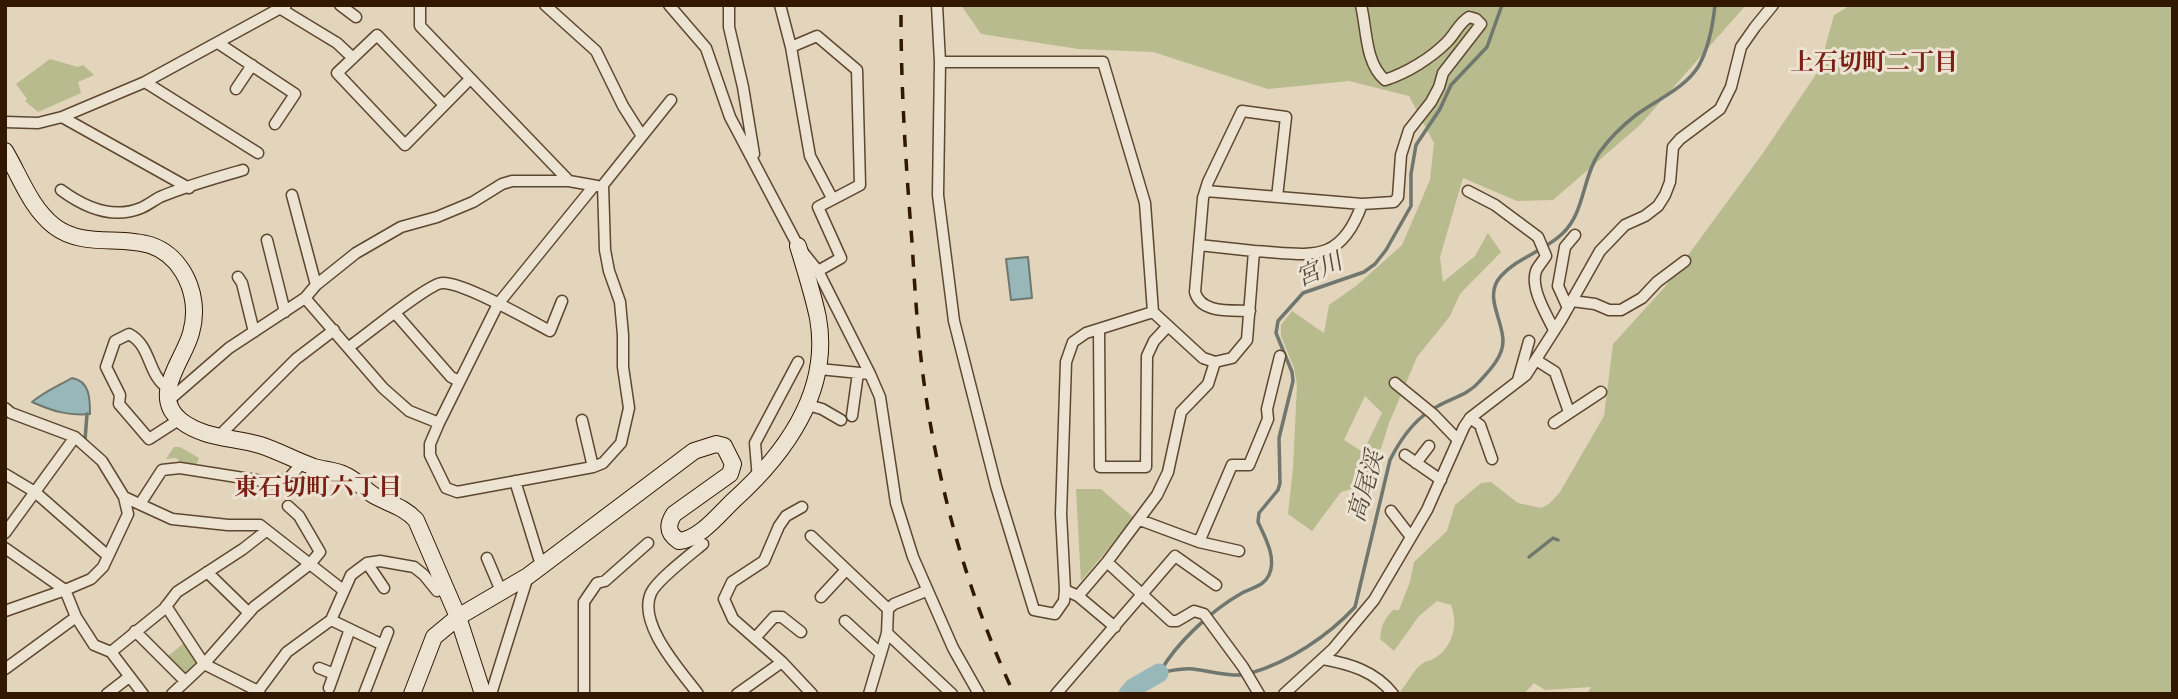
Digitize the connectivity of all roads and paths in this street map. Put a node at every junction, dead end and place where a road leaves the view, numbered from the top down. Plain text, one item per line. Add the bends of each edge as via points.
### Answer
1 (341, 5) edge
2 (420, 5) edge
3 (545, 5) edge
4 (669, 5) edge
5 (729, 5) edge
6 (780, 5) edge
7 (937, 5) edge
8 (1361, 5) edge
9 (1773, 5) edge
10 (284, 7) edge
11 (356, 17) dead end
12 (218, 43) junction
13 (791, 47) junction
14 (352, 58) junction
15 (940, 62) junction
16 (253, 65) junction
17 (470, 79) junction
18 (145, 82) junction
19 (236, 89) dead end
20 (671, 100) dead end
21 (444, 105) junction
22 (62, 117) junction
23 (5, 121) edge
24 (275, 124) dead end
25 (642, 136) junction
26 (5, 151) edge
27 (258, 153) dead end
28 (755, 162) junction
29 (243, 170) dead end
30 (569, 181) junction
31 (598, 186) junction
32 (190, 188) junction
33 (61, 190) dead end
34 (1206, 191) junction
35 (1468, 191) dead end
36 (292, 195) dead end
37 (1277, 197) junction
38 (832, 198) junction
39 (1362, 204) junction
40 (1576, 235) dead end
41 (267, 240) dead end
42 (1199, 245) junction
43 (798, 246) junction
44 (1254, 251) junction
45 (1685, 261) dead end
46 (818, 271) junction
47 (238, 277) dead end
48 (316, 285) junction
49 (305, 298) junction
50 (562, 301) dead end
51 (498, 304) junction
52 (1570, 305) junction
53 (1250, 311) junction
54 (285, 312) junction
55 (1153, 312) junction
56 (395, 313) junction
57 (1168, 326) junction
58 (334, 330) junction
59 (1099, 330) junction
60 (1554, 330) junction
61 (254, 332) junction
62 (1529, 341) dead end
63 (349, 347) junction
64 (1280, 356) dead end
65 (1536, 359) junction
66 (798, 362) dead end
67 (1215, 362) junction
68 (819, 369) junction
69 (864, 373) junction
70 (1518, 380) junction
71 (459, 381) junction
72 (1395, 383) dead end
73 (1601, 392) dead end
74 (168, 395) junction
75 (808, 405) junction
76 (5, 408) edge
77 (1569, 411) junction
78 (1470, 418) junction
79 (180, 419) junction
80 (582, 420) dead end
81 (439, 423) junction
82 (1553, 423) dead end
83 (75, 438) junction
84 (217, 438) junction
85 (1458, 440) junction
86 (1429, 446) dead end
87 (1405, 456) dead end
88 (1492, 459) dead end
89 (303, 462) junction
90 (1416, 463) junction
91 (593, 467) junction
92 (5, 474) edge
93 (758, 479) junction
94 (1440, 480) junction
95 (515, 481) junction
96 (35, 492) junction
97 (124, 497) junction
98 (141, 505) junction
99 (288, 506) dead end
100 (802, 507) dead end
101 (1391, 511) dead end
102 (1140, 520) junction
103 (266, 531) junction
104 (5, 533) edge
105 (811, 536) dead end
106 (1411, 537) junction
107 (1199, 542) junction
108 (648, 543) dead end
109 (703, 544) dead end
110 (5, 548) edge
111 (1238, 551) dead end
112 (108, 556) junction
113 (487, 558) dead end
114 (1107, 562) junction
115 (310, 564) junction
116 (367, 564) junction
117 (541, 565) junction
118 (846, 570) junction
119 (207, 572) junction
120 (528, 576) junction
121 (1216, 585) dead end
122 (384, 588) dead end
123 (445, 588) junction
124 (65, 590) junction
125 (342, 590) junction
126 (1065, 590) junction
127 (501, 591) junction
128 (926, 591) junction
129 (1141, 594) junction
130 (1078, 596) junction
131 (821, 597) dead end
132 (166, 606) junction
133 (888, 610) junction
134 (5, 611) edge
135 (249, 613) junction
136 (76, 617) junction
137 (458, 617) junction
138 (331, 620) junction
139 (845, 621) dead end
140 (1115, 627) junction
141 (350, 629) junction
142 (135, 631) junction
143 (388, 632) dead end
144 (801, 632) dead end
145 (887, 633) junction
146 (755, 638) junction
147 (383, 645) junction
148 (111, 652) junction
149 (881, 654) junction
150 (1323, 659) junction
151 (782, 662) junction
152 (204, 664) junction
153 (319, 668) dead end
154 (5, 669) edge
155 (334, 674) junction
156 (129, 677) junction
157 (329, 688) dead end
158 (181, 689) edge
159 (259, 692) edge
160 (107, 694) edge
161 (143, 694) edge
162 (364, 694) edge
163 (412, 694) edge
164 (483, 694) edge
165 (491, 694) edge
166 (584, 694) edge
167 (698, 694) edge
168 (737, 694) edge
169 (812, 694) edge
170 (869, 694) edge
171 (952, 694) edge
172 (979, 694) edge
173 (1056, 694) edge
174 (1259, 694) edge
175 (1284, 694) edge
176 (1393, 694) edge

1 - 11 street
2 - 17 street via 420,26
3 - 25 street via 596,51
4 - 28 street via 706,48 730,117
5 - 28 street via 729,27
6 - 13 street
7 - 15 street
8 - 39 street via 1368,48 1377,73 1385,80 1404,74 1446,43 1469,17 1481,24 1409,130 1401,155 1398,197 1394,202
9 - 52 street via 1741,47 1731,87 1720,108 1673,147 1670,182 1658,206 1625,225 1600,251
10 - 12 street
10 - 14 street
12 - 16 street
12 - 18 street
13 - 38 street via 810,156
13 - 38 street via 817,36 857,70 860,185
14 - 21 street via 377,35
14 - 21 street via 337,73 405,145
15 - 55 street via 1103,62 1145,203
15 - 126 street via 938,195 954,321 996,486 1034,610 1055,614
16 - 19 street
16 - 24 street via 295,94
17 - 21 street
17 - 30 street
18 - 22 street
18 - 27 street
20 - 25 street
22 - 23 street via 38,123
22 - 32 street
25 - 31 street
26 - 74 street via 38,211 55,226 81,238 145,243 181,268 194,302 194,318
28 - 43 street
29 - 32 street
30 - 31 street
30 - 48 street via 502,184 473,202 401,227 356,253
31 - 51 street
31 - 91 street via 605,250 620,302 629,408 621,443
32 - 33 street via 128,212 107,213
34 - 37 street
34 - 37 street via 1242,111 1286,117
34 - 42 street
35 - 60 street via 1538,237 1545,256 1536,281
36 - 48 street
37 - 39 street
38 - 46 street via 818,207 841,258
39 - 44 street via 1348,236 1331,250
40 - 52 street via 1565,247 1558,286
41 - 54 street
42 - 44 street
42 - 53 street via 1197,299 1206,307
43 - 46 street
43 - 68 street via 818,321
44 - 53 street
45 - 52 street via 1621,310
46 - 69 street
47 - 61 street
48 - 49 street
49 - 54 street
49 - 58 street
50 - 51 street via 550,331
51 - 56 street via 442,283
51 - 71 street
52 - 60 street
53 - 67 street via 1247,340 1232,358
54 - 61 street
55 - 57 street
55 - 59 street
56 - 63 street
56 - 71 street
57 - 59 street via 1147,356 1146,467 1100,467
57 - 67 street via 1203,358
58 - 63 street
58 - 84 street via 296,359
59 - 126 street via 1073,342 1066,362 1061,514
60 - 65 street
61 - 74 street
62 - 70 street
63 - 81 street via 409,411
64 - 107 street via 1268,419 1249,465 1232,465
65 - 70 street
65 - 77 street via 1555,372
66 - 93 street via 755,443
67 - 102 street via 1208,384 1181,412 1168,472
68 - 69 street
68 - 75 street
69 - 75 street via 846,418
69 - 128 street via 880,397 896,503
70 - 78 street
71 - 81 street
72 - 85 street
73 - 77 street
74 - 79 street
74 - 79 street via 139,340 129,334 115,341 106,367 120,395 119,404 149,439
75 - 93 street
76 - 83 street
77 - 82 street
78 - 85 street
78 - 88 street via 1480,425
79 - 84 street
80 - 91 street
81 - 95 street via 429,455 446,488 457,492
83 - 96 street
83 - 97 street via 102,461
84 - 89 street via 260,445
85 - 94 street
86 - 90 street
87 - 90 street
89 - 98 street via 289,478 275,483 180,468 162,470
89 - 123 street via 344,474 375,496 407,510 416,520
90 - 94 street
91 - 95 street
92 - 96 street
93 - 117 street via 695,535 679,541 669,530 674,514 730,474 733,464 724,446 706,446
94 - 106 street
95 - 117 street
96 - 104 street
96 - 112 street
97 - 98 street
97 - 112 street via 128,514
98 - 103 street via 172,519 260,525
99 - 115 street via 320,552
100 - 146 street via 786,516 764,561 743,573 727,590 728,611
101 - 106 street
102 - 107 street
102 - 114 street
103 - 115 street
103 - 119 street
105 - 118 street
106 - 150 street via 1362,616
107 - 111 street
108 - 166 street via 597,583 584,602
109 - 167 street via 652,591 649,602 657,636
110 - 124 street
112 - 124 street via 91,579
113 - 127 street
114 - 129 street
114 - 130 street
115 - 125 street
115 - 135 street
116 - 122 street
116 - 123 street via 380,561 414,567 437,591
116 - 125 street via 351,575
117 - 120 street
118 - 131 street
118 - 133 street
119 - 132 street via 177,592
119 - 135 street
120 - 127 street
120 - 165 street
121 - 129 street via 1175,556
123 - 137 street
124 - 134 street
124 - 136 street
125 - 138 street
126 - 130 street
127 - 137 street
128 - 133 street
128 - 172 street
129 - 140 street
129 - 174 street via 1171,621 1194,611 1204,614
130 - 140 street
132 - 142 street
132 - 152 street
133 - 145 street
135 - 152 street
136 - 148 street via 94,645
136 - 154 street
137 - 163 street via 434,637
137 - 164 street
138 - 141 street
138 - 159 street via 288,652
139 - 149 street
140 - 173 street
141 - 147 street
141 - 155 street
142 - 148 street
142 - 158 street
143 - 147 street
144 - 146 street via 782,617 774,617
145 - 149 street
145 - 171 street
146 - 151 street
147 - 162 street
148 - 156 street
149 - 170 street
150 - 175 street
150 - 176 street via 1367,671
151 - 168 street
151 - 169 street
152 - 158 street
152 - 159 street
153 - 155 street
155 - 157 street
156 - 160 street
156 - 161 street

